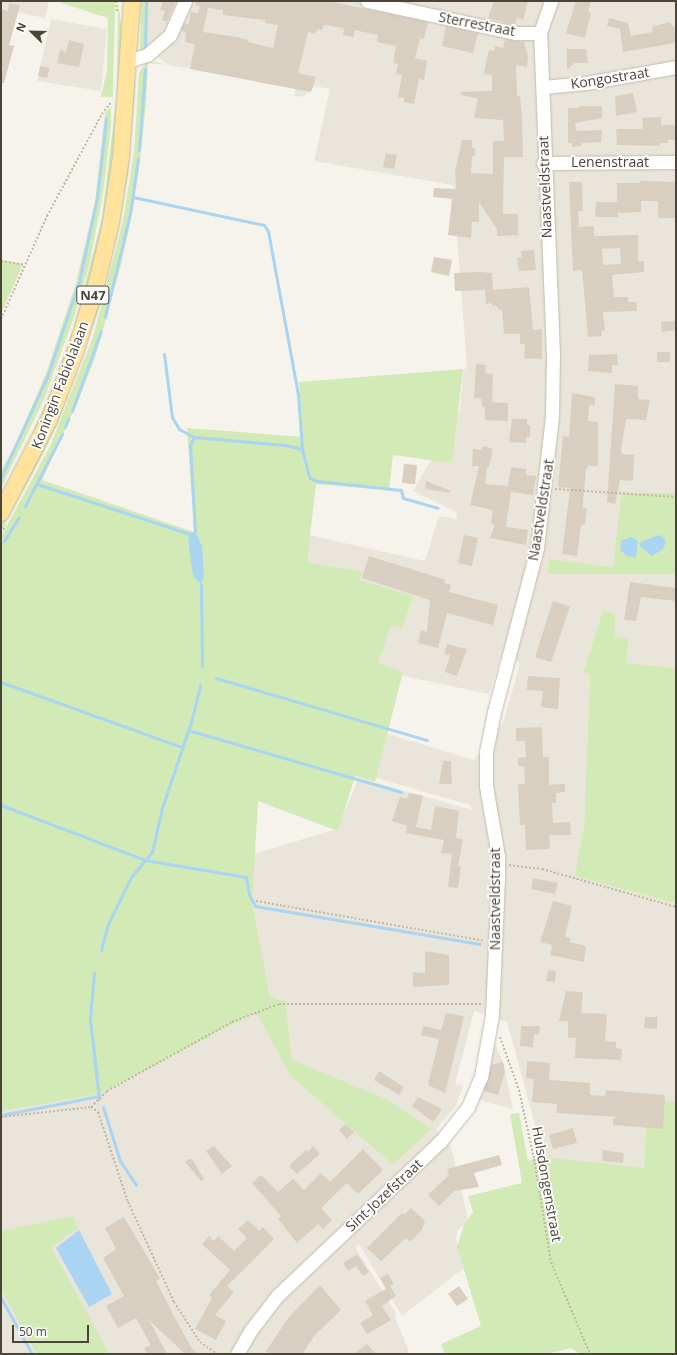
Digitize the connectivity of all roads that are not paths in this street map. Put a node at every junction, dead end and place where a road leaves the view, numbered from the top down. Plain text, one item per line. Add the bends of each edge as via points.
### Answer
1 (123, 1) edge
2 (132, 1) edge
3 (185, 1) edge
4 (368, 1) edge
5 (550, 1) edge
6 (540, 33) junction
7 (128, 61) junction
8 (676, 67) edge
9 (543, 87) junction
10 (676, 162) edge
11 (543, 163) junction
12 (1, 513) edge
13 (492, 1010) joint
14 (237, 1354) edge

1 - 7 main road, Koningin Fabiolalaan / N47
2 - 7 main road, Koningin Fabiolalaan / N47
3 - 7 street via 170,35 147,55
4 - 6 street, Sterrestraat via 515,33
5 - 6 street, Naastveldstraat
6 - 9 street, Naastveldstraat
7 - 12 main road, Koningin Fabiolalaan / N47 via 118,183 98,278 76,350 53,409
8 - 9 street, Kongostraat via 586,83
9 - 11 street, Naastveldstraat
10 - 11 street, Lenenstraat
11 - 13 street, Naastveldstraat via 553,354 552,417 546,488 535,554 486,752 486,786 498,863
13 - 14 street, Sint-Jozefstraat via 481,1077 468,1107 440,1142 277,1296 251,1330

